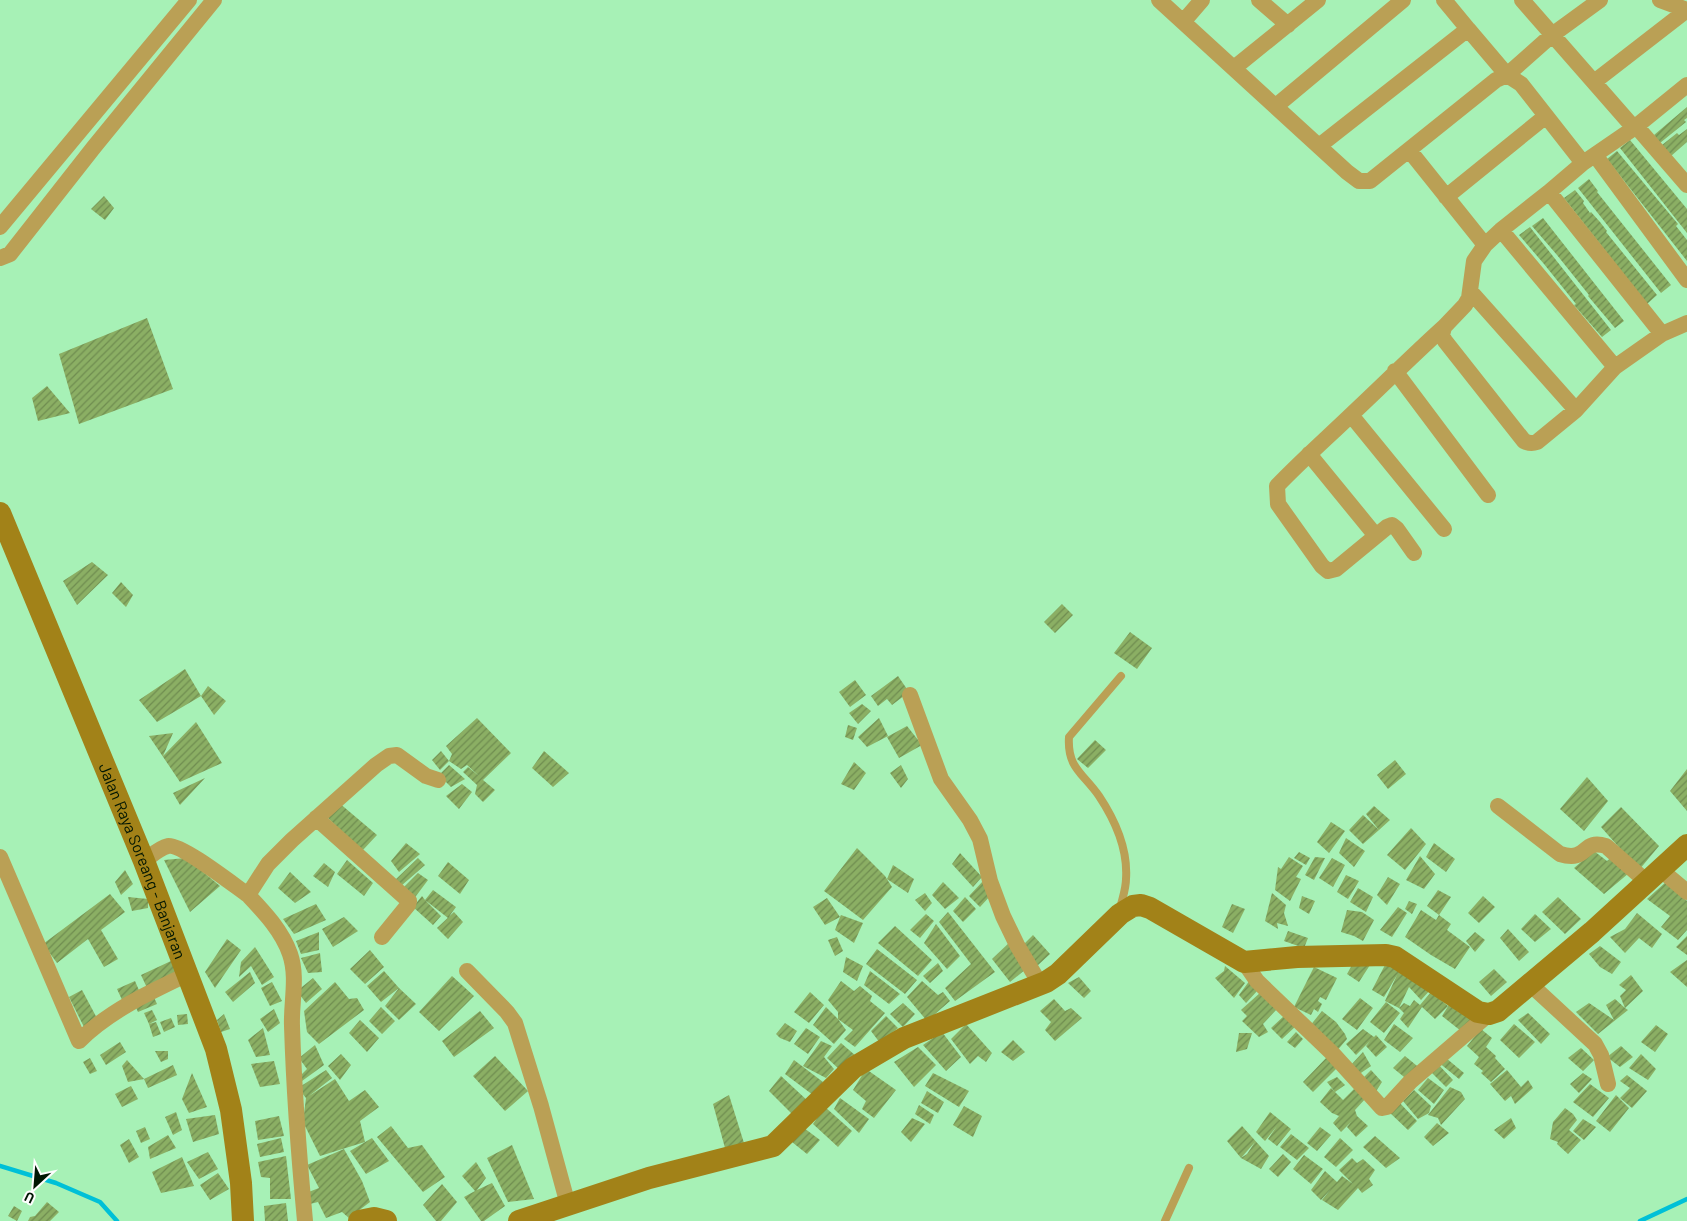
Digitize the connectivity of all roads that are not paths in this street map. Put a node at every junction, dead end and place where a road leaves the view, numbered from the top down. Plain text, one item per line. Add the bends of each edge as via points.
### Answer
1 (189, 0) edge
2 (214, 0) edge
3 (1159, 0) edge
4 (1202, 0) edge
5 (1259, 0) edge
6 (1318, 0) edge
7 (1403, 0) edge
8 (1444, 0) edge
9 (1522, 0) edge
10 (1600, 0) edge
11 (1660, 0) edge
12 (1687, 10) edge
13 (1183, 22) junction
14 (1288, 25) junction
15 (1468, 29) junction
16 (1552, 35) junction
17 (1234, 68) junction
18 (1507, 75) junction
19 (1594, 82) junction
20 (1687, 85) edge
21 (1276, 106) junction
22 (94, 116) junction
23 (1546, 116) junction
24 (1635, 127) junction
25 (109, 128) junction
26 (1318, 146) junction
27 (1409, 150) junction
28 (1589, 159) junction
29 (1684, 175) edge
30 (1549, 192) junction
31 (1446, 196) junction
32 (0, 227) edge
33 (1501, 230) junction
34 (1485, 246) junction
35 (0, 258) edge
36 (1687, 280) edge
37 (1471, 292) junction
38 (1687, 323) edge
39 (1444, 327) junction
40 (1662, 334) junction
41 (1615, 367) junction
42 (1395, 371) junction
43 (1576, 410) junction
44 (1352, 415) junction
45 (1309, 454) junction
46 (1488, 496) dead end
47 (0, 514) edge
48 (1444, 529) dead end
49 (1376, 536) junction
50 (1414, 553) dead end
51 (1121, 676) dead end
52 (910, 695) dead end
53 (438, 780) dead end
54 (1498, 806) dead end
55 (316, 818) junction
56 (1687, 845) edge
57 (0, 857) edge
58 (144, 860) junction
59 (1654, 876) junction
60 (1687, 892) edge
61 (248, 896) junction
62 (1120, 914) junction
63 (382, 937) dead end
64 (1244, 962) junction
65 (467, 971) dead end
66 (188, 974) junction
67 (1040, 984) junction
68 (1530, 984) junction
69 (1490, 1014) junction
70 (1608, 1084) dead end
71 (1189, 1168) dead end
72 (568, 1206) junction
73 (242, 1221) edge
74 (305, 1221) edge
75 (359, 1221) edge
76 (386, 1221) edge
77 (519, 1221) edge
78 (1165, 1221) edge

1 - 22 street
2 - 25 street
3 - 13 street
4 - 13 street
5 - 14 street
6 - 14 street
7 - 21 street
8 - 15 street
9 - 16 street
10 - 16 street
11 - 12 street
12 - 19 street
13 - 17 street
14 - 17 street
15 - 18 street
15 - 26 street
16 - 18 street
16 - 19 street
17 - 21 street
18 - 23 street via 1521,84
18 - 27 street via 1496,80
19 - 24 street
20 - 24 street
21 - 26 street
22 - 25 street
22 - 32 street
23 - 28 street
23 - 31 street
24 - 28 street
24 - 29 street
25 - 35 street via 10,254
26 - 27 street via 1359,181 1370,181
27 - 31 street
28 - 30 street
28 - 36 street
30 - 33 street
30 - 40 street
31 - 34 street
33 - 34 street
33 - 41 street
34 - 37 street via 1474,261
37 - 39 street via 1466,304
37 - 43 street
38 - 40 street
39 - 42 street
39 - 43 street via 1442,335 1445,341 1528,444 1537,442
40 - 41 street
41 - 43 street
42 - 44 street
42 - 46 street
44 - 45 street
44 - 48 street
45 - 49 street
45 - 49 street via 1277,486 1277,497 1278,504 1322,566 1328,571 1336,569
47 - 58 street, Jalan Raya Soreang - Banjaran
49 - 50 street via 1392,525
51 - 62 lane via 1069,737 1068,750 1072,763 1108,811 1124,848 1126,879
52 - 67 street via 941,779 980,839 1003,916
53 - 55 street via 426,776 393,754
54 - 59 street via 1560,854 1572,857 1590,844 1598,843
55 - 61 street via 268,864
55 - 63 street via 409,901
56 - 59 street
57 - 66 street via 79,1041 148,992
58 - 61 street via 162,848 174,846
58 - 66 street, Jalan Raya Soreang - Banjaran
59 - 60 street
59 - 68 street
61 - 74 street via 278,930 291,955 294,979 292,1025
62 - 64 street via 1133,906 1150,908
62 - 67 street via 1058,974
64 - 69 street via 1386,954 1478,1012
64 - 69 street via 1257,981 1332,1053 1382,1108
65 - 72 street via 515,1023
66 - 73 street, Jalan Raya Soreang - Banjaran via 216,1049 231,1110 241,1183
67 - 72 street via 904,1038 853,1068 773,1146 649,1178
68 - 69 street
68 - 70 street via 1595,1044
71 - 78 lane
72 - 77 street
75 - 76 street via 374,1218

